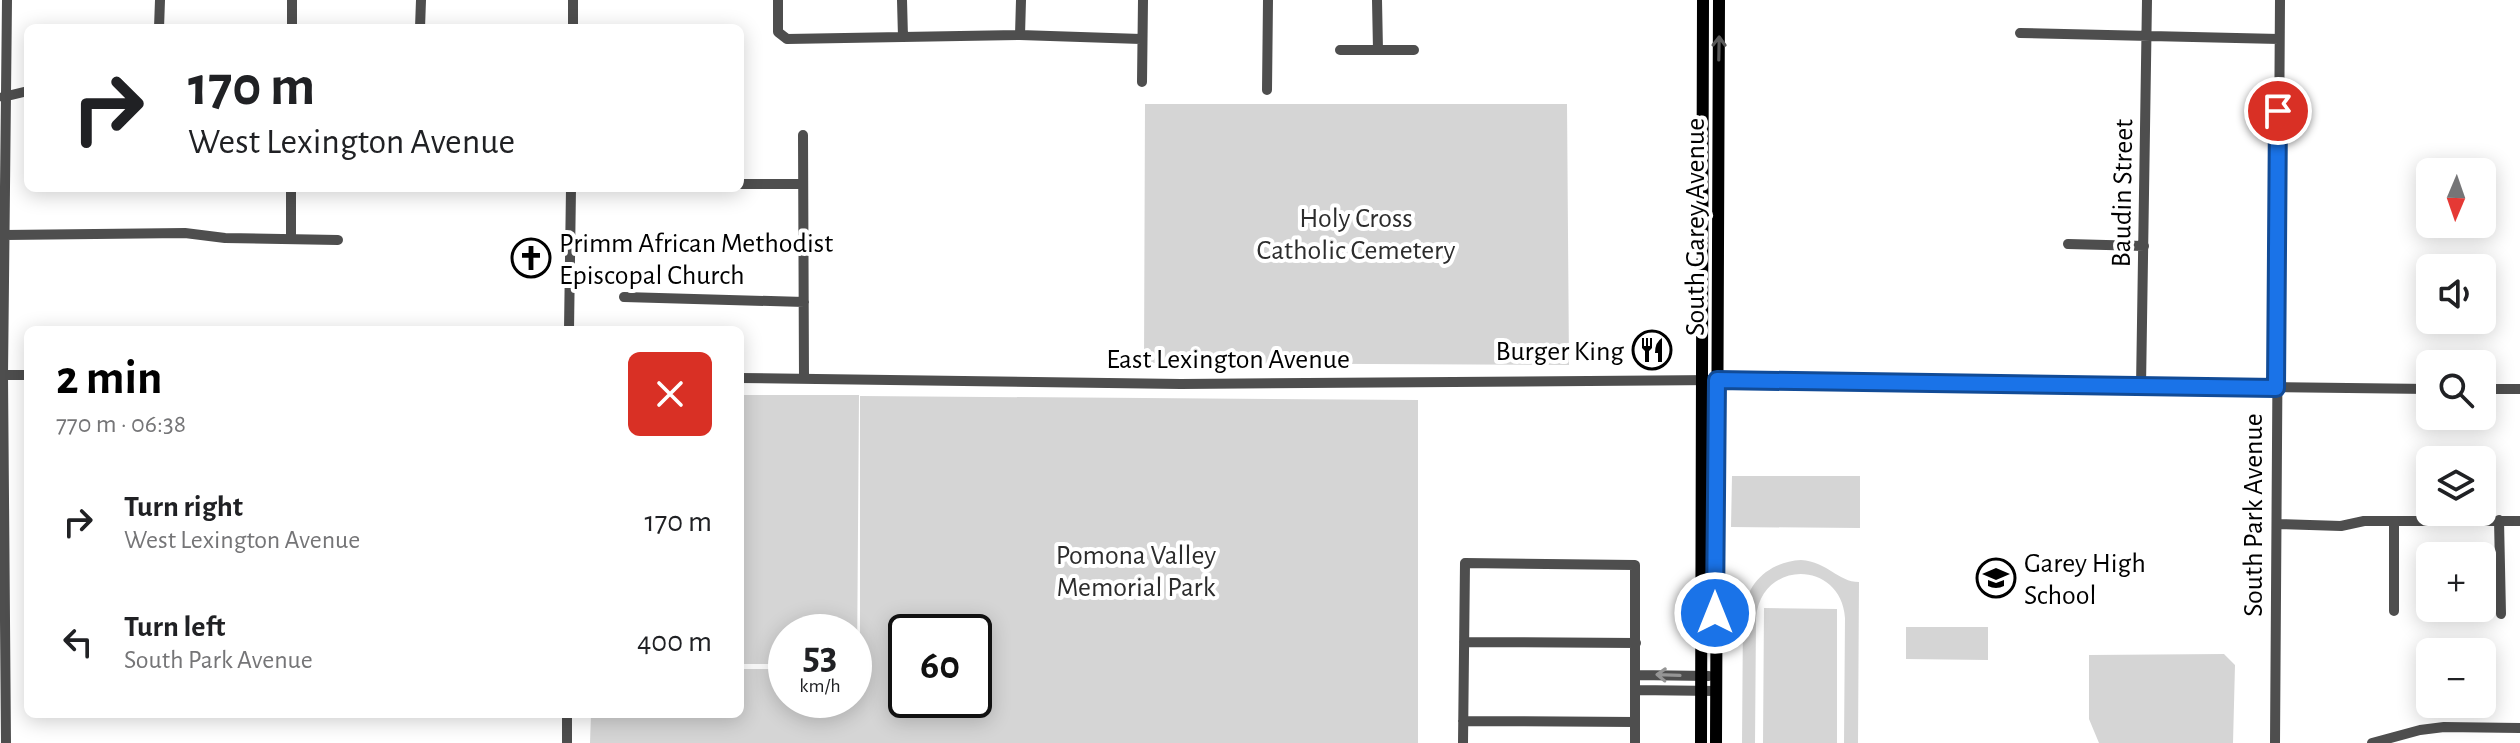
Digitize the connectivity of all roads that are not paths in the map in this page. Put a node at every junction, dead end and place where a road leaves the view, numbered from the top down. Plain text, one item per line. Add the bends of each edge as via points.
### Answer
1 (7, 0) edge
2 (160, 0) edge
3 (292, 0) edge
4 (421, 0) edge
5 (573, 0) edge
6 (778, 0) edge
7 (902, 0) edge
8 (1021, 0) edge
9 (1143, 0) edge
10 (1268, 0) edge
11 (1377, 0) edge
12 (1703, 0) edge
13 (1719, 0) edge
14 (2147, 0) edge
15 (2280, 0) edge
16 (1703, 20) junction
17 (1719, 20) junction
18 (159, 24) edge
19 (292, 24) edge
20 (420, 24) edge
21 (573, 24) edge
22 (2020, 33) dead end
23 (1020, 35) junction
24 (2147, 35) junction
25 (903, 37) junction
26 (1141, 39) junction
27 (2279, 39) junction
28 (1340, 50) dead end
29 (1378, 50) junction
30 (1414, 50) dead end
31 (1142, 82) dead end
32 (1267, 90) dead end
33 (24, 92) edge
34 (3, 97) edge
35 (803, 135) dead end
36 (744, 184) edge
37 (803, 184) junction
38 (291, 192) edge
39 (571, 192) edge
40 (5, 235) junction
41 (291, 239) junction
42 (338, 240) dead end
43 (2068, 244) dead end
44 (2144, 246) junction
45 (624, 297) dead end
46 (804, 302) junction
47 (569, 326) edge
48 (2, 375) edge
49 (24, 375) edge
50 (744, 378) edge
51 (804, 378) junction
52 (1702, 380) junction
53 (1717, 380) junction
54 (2141, 387) junction
55 (2276, 388) junction
56 (2416, 389) edge
57 (2496, 389) edge
58 (2520, 389) edge
59 (2, 504) edge
60 (2499, 520) junction
61 (2394, 521) junction
62 (2520, 521) edge
63 (2277, 524) junction
64 (2394, 611) dead end
65 (2501, 614) dead end
66 (1464, 642) junction
67 (1636, 643) junction
68 (1635, 675) junction
69 (1700, 676) junction
70 (1715, 677) junction
71 (1635, 690) junction
72 (1700, 691) junction
73 (1716, 691) junction
74 (567, 718) edge
75 (1463, 721) junction
76 (1635, 722) junction
77 (2520, 728) edge
78 (2503, 729) junction
79 (6, 743) edge
80 (567, 743) edge
81 (1463, 743) edge
82 (1635, 743) edge
83 (1701, 743) edge
84 (1716, 743) edge
85 (2275, 743) edge
86 (2372, 743) edge
87 (2503, 743) edge

1 - 34 street
2 - 18 street
3 - 19 street
4 - 20 street
5 - 21 street
6 - 25 street via 778,32 787,39
7 - 25 street
8 - 23 street
9 - 26 street
10 - 32 street
11 - 29 street
12 - 16 main road, South Garey Avenue
13 - 17 main road, South Garey Avenue
14 - 24 street, Baudin Street
15 - 27 street, South Park Avenue
16 - 17 main road
16 - 52 main road, South Garey Avenue
53 -> 17 main road, South Garey Avenue
22 - 24 street
23 - 25 street
23 - 26 street
24 - 27 street
24 - 44 street, Baudin Street
26 - 31 street
27 - 55 street, South Park Avenue
28 - 29 street
29 - 30 street
33 - 34 street
34 - 40 street
35 - 37 street
36 - 37 street
37 - 46 street
38 - 41 street
39 - 47 street
40 - 41 street via 185,233
40 - 48 street
41 - 42 street
43 - 44 street
44 - 54 street, Baudin Street
45 - 46 street
46 - 51 street
48 - 49 street
48 - 59 street
50 - 51 street, East Lexington Avenue
51 - 52 street, East Lexington Avenue via 1181,384
52 - 53 street, East Lexington Avenue
52 - 69 main road, South Garey Avenue
53 - 54 street, East Lexington Avenue
53 - 70 main road, South Garey Avenue
54 - 55 street, East Lexington Avenue
55 - 56 street, East Lexington Avenue
55 - 63 street, South Park Avenue
57 - 58 street
59 - 79 street
60 - 61 street
60 - 62 street
60 - 65 street
61 - 63 street
61 - 64 street
63 - 85 street, South Park Avenue
66 - 67 street
66 - 67 street via 1465,563 1635,565
66 - 75 street
67 - 68 street
69 -> 68 street
68 - 71 street
69 - 70 street
69 - 72 main road, South Garey Avenue
70 - 73 main road, South Garey Avenue
71 - 72 street
71 - 76 street
72 - 73 street
72 - 83 main road, South Garey Avenue
73 - 84 main road, South Garey Avenue
74 - 80 street
75 - 76 street
75 - 81 street
76 - 82 street
77 - 78 street
78 - 86 street via 2444,727
78 - 87 street

